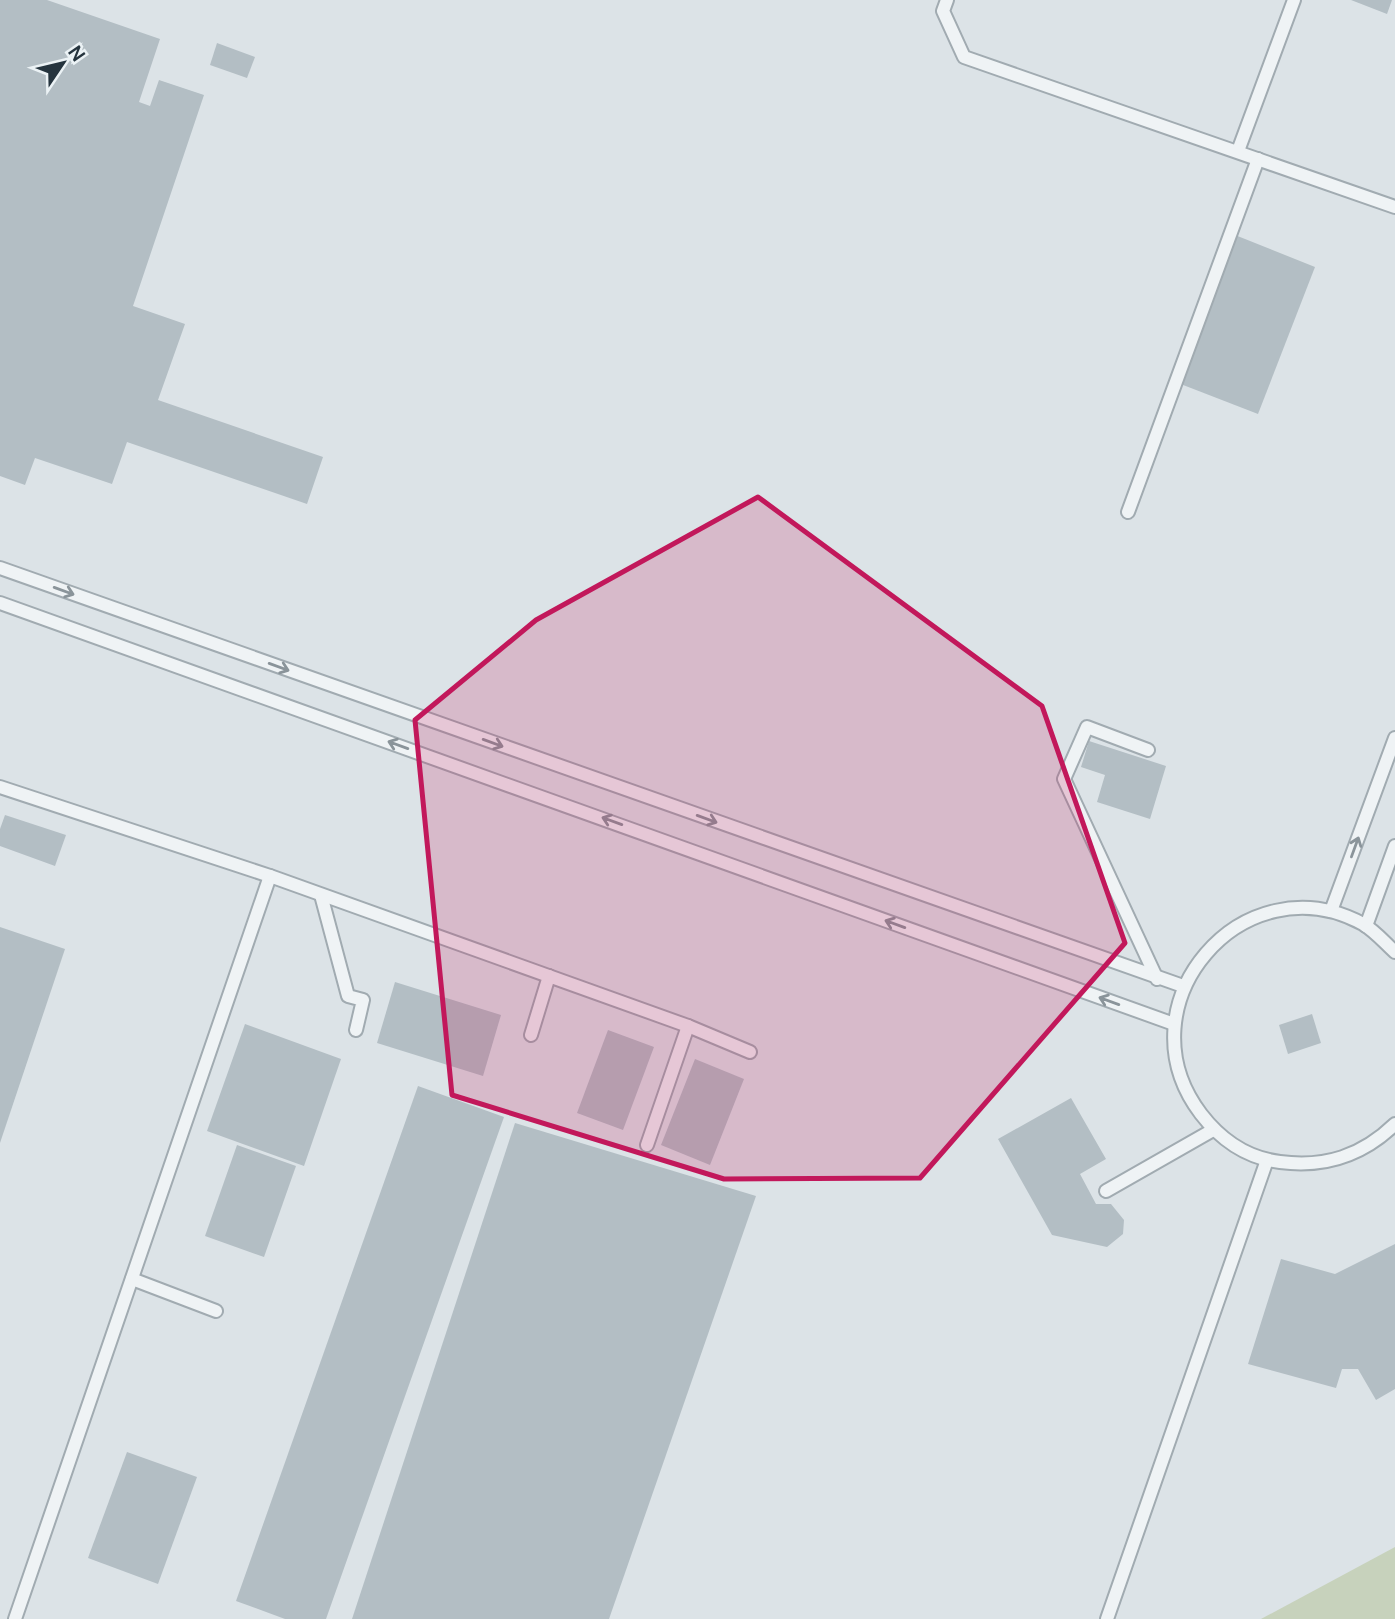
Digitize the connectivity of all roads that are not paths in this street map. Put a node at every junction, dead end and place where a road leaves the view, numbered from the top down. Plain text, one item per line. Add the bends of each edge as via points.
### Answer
1 (947, 0) edge
2 (1294, 0) edge
3 (1238, 151) junction
4 (1258, 159) junction
5 (1395, 206) edge
6 (1128, 512) dead end
7 (0, 568) edge
8 (0, 603) edge
9 (1395, 738) edge
10 (1148, 750) dead end
11 (0, 787) edge
12 (1395, 846) edge
13 (270, 876) junction
14 (321, 895) junction
15 (1332, 911) junction
16 (1366, 926) junction
17 (1395, 952) edge
18 (549, 976) junction
19 (1157, 979) junction
20 (1183, 986) junction
21 (1174, 1024) junction
22 (688, 1026) junction
23 (356, 1030) dead end
24 (531, 1035) dead end
25 (750, 1052) dead end
26 (1395, 1124) edge
27 (1213, 1130) junction
28 (647, 1145) dead end
29 (1267, 1160) junction
30 (1106, 1191) dead end
31 (132, 1279) junction
32 (216, 1311) dead end
33 (15, 1619) edge
34 (1107, 1619) edge

1 - 3 lane via 943,11 964,57
2 - 3 lane
3 - 4 lane
4 - 5 lane
4 - 6 lane
7 -> 19 lane
21 -> 8 lane
15 -> 9 lane
10 - 19 lane via 1087,727 1064,779
11 - 13 lane
12 - 16 lane
13 - 14 lane
13 - 31 lane
14 - 18 lane
14 - 23 lane via 348,996 363,1000
15 - 16 lane
15 - 20 lane via 1302,908 1265,913 1231,929 1203,954
16 - 17 lane
18 - 22 lane
18 - 24 lane
19 - 20 lane
20 - 21 lane
21 - 27 lane via 1176,1063 1189,1099
22 - 25 lane
22 - 28 lane
26 - 29 lane via 1376,1142 1342,1159 1305,1165
27 - 29 lane via 1238,1148
27 - 30 lane
29 - 34 lane
31 - 32 lane
31 - 33 lane

